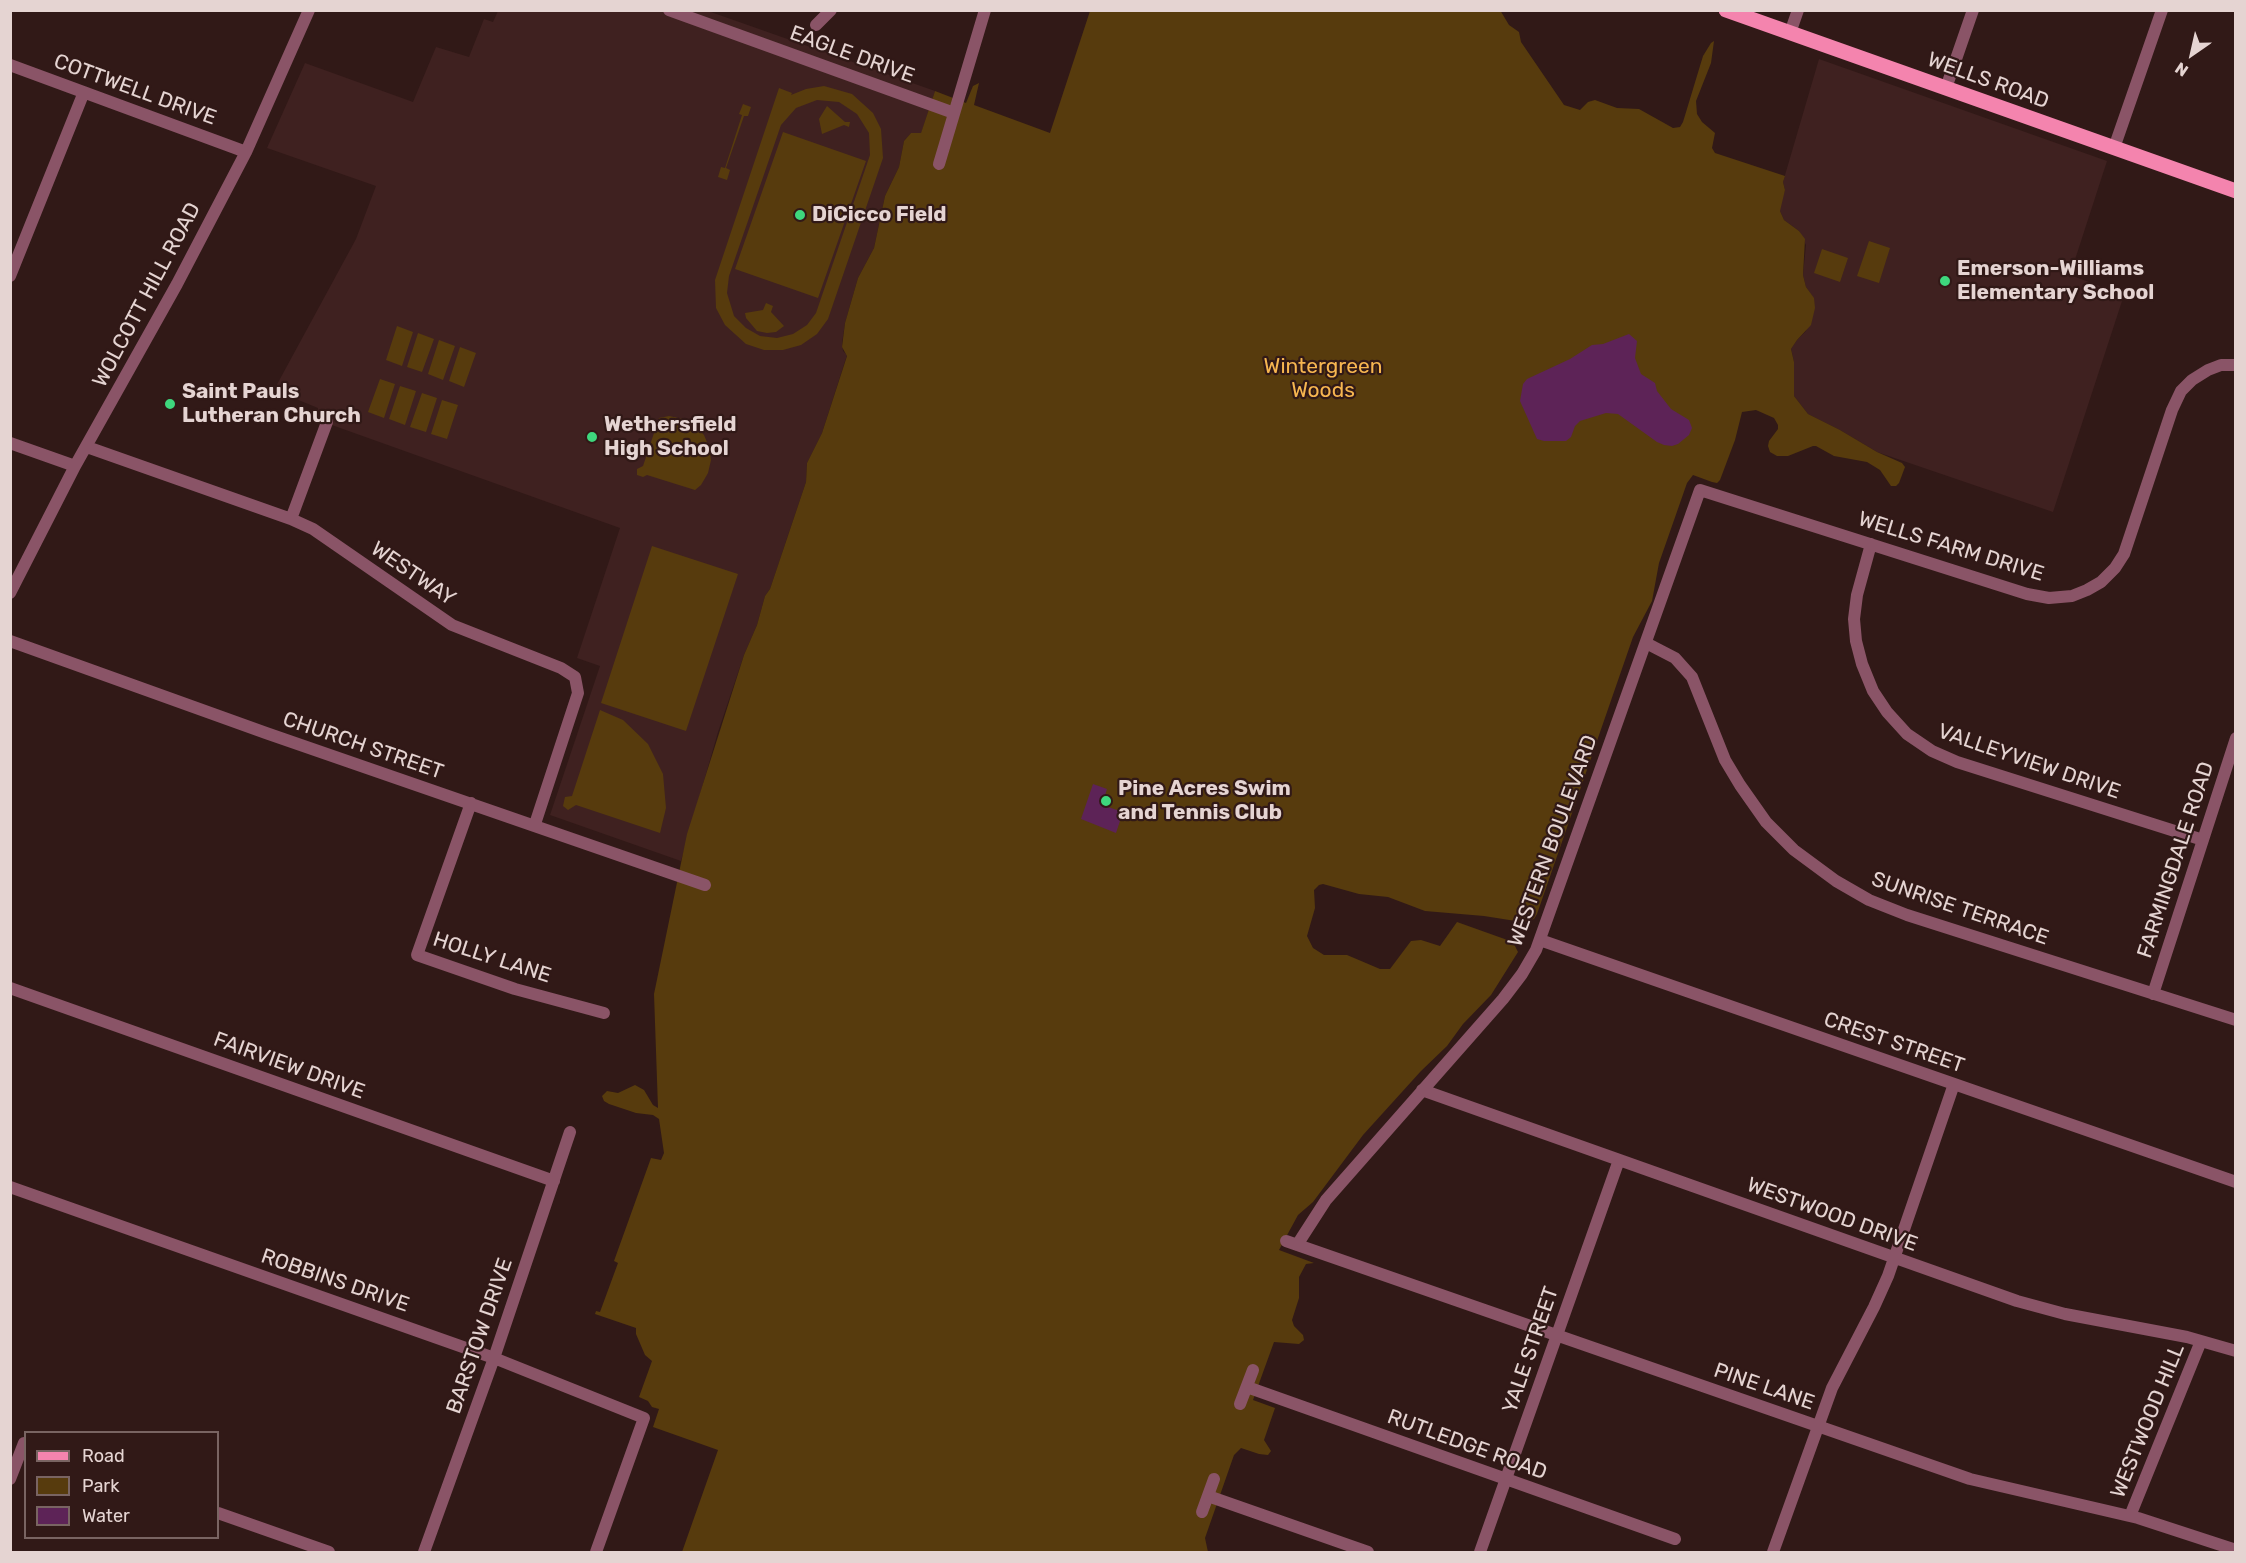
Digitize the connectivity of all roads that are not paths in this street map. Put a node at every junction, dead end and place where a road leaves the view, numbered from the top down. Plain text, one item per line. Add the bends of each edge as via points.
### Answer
1 (309, 10) edge
2 (669, 10) edge
3 (831, 10) edge
4 (985, 10) edge
5 (1726, 10) edge
6 (1798, 10) edge
7 (1973, 10) edge
8 (2162, 10) edge
9 (816, 25) dead end
10 (1790, 33) junction
11 (10, 65) edge
12 (1946, 88) junction
13 (84, 92) junction
14 (954, 113) junction
15 (2114, 148) junction
16 (246, 152) junction
17 (939, 164) dead end
18 (2235, 191) edge
19 (10, 276) edge
20 (2235, 365) edge
21 (327, 422) dead end
22 (10, 443) edge
23 (87, 447) junction
24 (75, 466) junction
25 (1700, 490) joint
26 (291, 519) junction
27 (1871, 544) junction
28 (10, 593) edge
29 (10, 641) edge
30 (1646, 643) junction
31 (2235, 738) edge
32 (471, 803) junction
33 (536, 824) junction
34 (2203, 840) junction
35 (705, 885) dead end
36 (1540, 940) junction
37 (10, 988) edge
38 (2153, 994) junction
39 (604, 1012) dead end
40 (2235, 1020) edge
41 (1954, 1084) junction
42 (1422, 1090) junction
43 (570, 1131) dead end
44 (1619, 1160) junction
45 (554, 1181) junction
46 (2235, 1182) edge
47 (10, 1187) edge
48 (1291, 1243) joint
49 (1894, 1258) junction
50 (1557, 1335) junction
51 (2201, 1341) junction
52 (2235, 1352) edge
53 (494, 1358) junction
54 (1253, 1370) dead end
55 (1246, 1387) junction
56 (1240, 1404) dead end
57 (1818, 1426) junction
58 (24, 1446) edge
59 (10, 1479) edge
60 (1214, 1479) dead end
61 (1506, 1479) junction
62 (1208, 1496) junction
63 (1202, 1512) dead end
64 (219, 1513) edge
65 (2130, 1516) junction
66 (1675, 1539) dead end
67 (2235, 1550) edge
68 (329, 1552) edge
69 (424, 1552) edge
70 (596, 1552) edge
71 (1368, 1552) edge
72 (1480, 1552) edge
73 (1773, 1552) edge

1 - 16 street, WOLCOTT HILL ROAD
2 - 14 street, EAGLE DRIVE
3 - 9 street
4 - 14 street
5 - 10 main road, WELLS ROAD
6 - 10 street
7 - 12 street
8 - 15 street
10 - 12 main road, WELLS ROAD
11 - 13 street, COTTWELL DRIVE
12 - 15 main road, WELLS ROAD
13 - 16 street, COTTWELL DRIVE
13 - 19 street
14 - 17 street
15 - 18 main road, WELLS ROAD
16 - 23 street, WOLCOTT HILL ROAD
20 - 27 street, WELLS FARM DRIVE via 2208,370 2181,392 2124,554 2108,575 2087,591 2060,597 2033,595
21 - 26 street
22 - 24 street
23 - 24 street, WOLCOTT HILL ROAD
23 - 26 street, WESTWAY
24 - 28 street, WOLCOTT HILL ROAD
25 - 27 street, WELLS FARM DRIVE
25 - 30 street, WESTERN BOULEVARD
26 - 33 street, WESTWAY via 313,529 452,625 575,677 578,693
27 - 34 street, VALLEYVIEW DRIVE via 1856,602 1857,648 1876,697 1906,734 1957,762
29 - 32 street, CHURCH STREET
30 - 36 street, WESTERN BOULEVARD
30 - 38 street, SUNRISE TERRACE via 1687,669 1697,685 1721,753 1740,785 1775,832 1827,876 1896,911
31 - 34 street, FARMINGDALE ROAD
32 - 33 street, CHURCH STREET
32 - 39 street, HOLLY LANE via 417,955 515,989
33 - 35 street, CHURCH STREET
34 - 38 street, FARMINGDALE ROAD
36 - 41 street, CREST STREET
36 - 42 street, WESTERN BOULEVARD via 1514,985
37 - 45 street, FAIRVIEW DRIVE
38 - 40 street, SUNRISE TERRACE
41 - 46 street, CREST STREET
41 - 49 street
42 - 44 street, WESTWOOD DRIVE
42 - 48 street, WESTERN BOULEVARD
43 - 45 street, BARSTOW DRIVE
44 - 49 street, WESTWOOD DRIVE
44 - 50 street, YALE STREET
45 - 53 street, BARSTOW DRIVE
47 - 53 street, ROBBINS DRIVE
48 - 50 street, PINE LANE
49 - 51 street, WESTWOOD DRIVE via 2041,1308
49 - 57 street via 1874,1307 1835,1381
50 - 57 street, PINE LANE
50 - 61 street, YALE STREET
51 - 52 street, WESTWOOD DRIVE
51 - 65 street, WESTWOOD HILL
53 - 69 street, BARSTOW DRIVE
53 - 70 street, ROBBINS DRIVE via 644,1418
54 - 55 street
55 - 56 street
55 - 61 street, RUTLEDGE ROAD
57 - 65 street, PINE LANE via 1978,1482
57 - 73 street
58 - 59 street
60 - 62 street
61 - 66 street, RUTLEDGE ROAD
61 - 72 street, YALE STREET
62 - 63 street
62 - 71 street
64 - 68 street
65 - 67 street, PINE LANE

